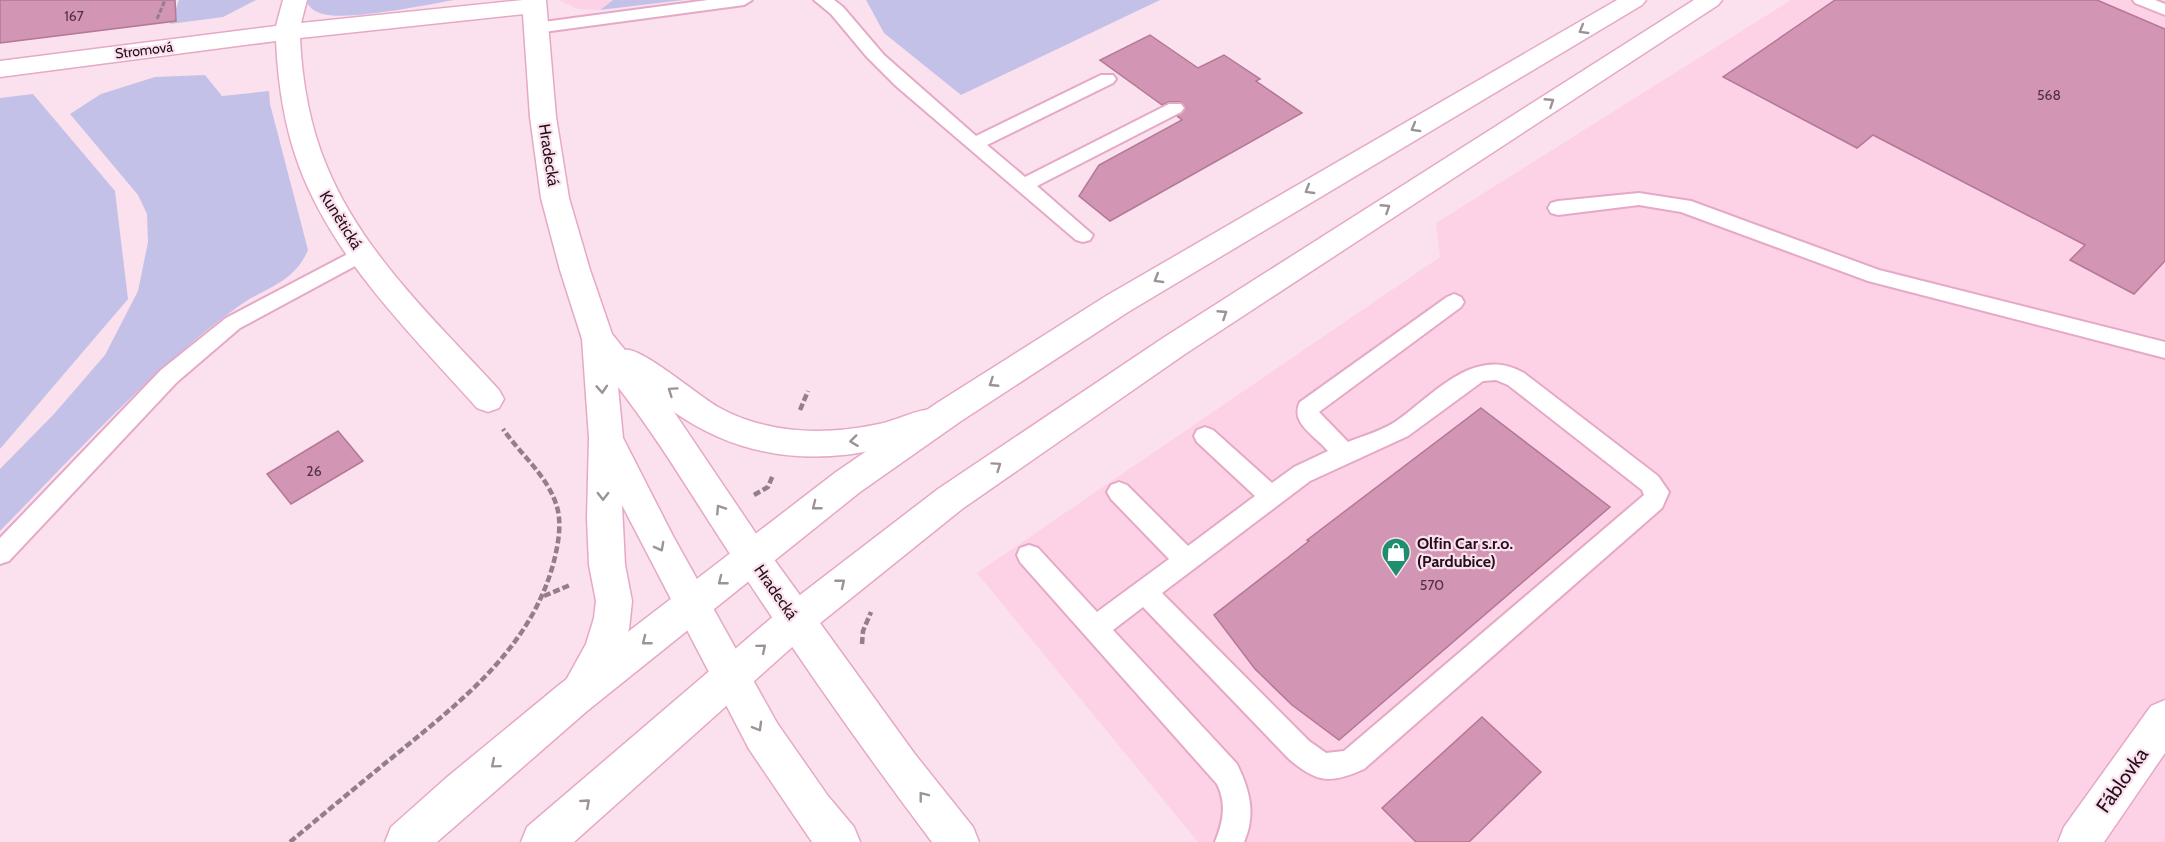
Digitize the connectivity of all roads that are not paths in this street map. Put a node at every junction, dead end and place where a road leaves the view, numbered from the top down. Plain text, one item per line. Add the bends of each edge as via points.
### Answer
1 (295, 0) edge
2 (744, 0) edge
3 (822, 0) edge
4 (1634, 0) edge
5 (1710, 0) edge
6 (2141, 0) edge
7 (2165, 10) edge
8 (535, 11) edge
9 (288, 32) junction
10 (0, 69) edge
11 (1107, 79) dead end
12 (1175, 108) dead end
13 (976, 143) junction
14 (1024, 185) junction
15 (1558, 208) dead end
16 (1083, 235) dead end
17 (361, 254) junction
18 (1454, 302) dead end
19 (598, 339) junction
20 (2165, 350) edge
21 (488, 399) road end
22 (950, 412) junction
23 (1205, 436) dead end
24 (606, 438) junction
25 (1344, 454) junction
26 (1119, 492) dead end
27 (1272, 497) junction
28 (0, 554) edge
29 (1029, 555) dead end
30 (752, 558) junction
31 (1187, 561) junction
32 (1145, 592) junction
33 (692, 605) junction
34 (796, 620) junction
35 (1096, 628) junction
36 (729, 676) junction
37 (573, 698) junction
38 (2160, 738) edge
39 (406, 842) edge
40 (542, 842) edge
41 (839, 842) edge
42 (958, 842) edge
43 (1229, 842) edge
44 (2079, 842) edge

1 - 9 main road, Kunětická
2 - 8 lane
3 - 13 lane via 834,7 877,57
4 -> 22 main road via 1117,304
34 -> 5 main road via 950,499 1056,425
6 - 7 lane
8 - 9 main road, Stromová
8 - 19 main road, Hradecká via 543,117 555,198
9 - 10 main road, Stromová
9 - 17 main road, Kunětická via 295,111 308,158 324,194
11 - 13 lane
12 - 14 lane
13 - 14 lane
14 - 16 lane
15 - 20 lane via 1639,199 1684,206 1875,276
17 - 21 main road, Kunětická
17 - 28 lane via 233,322 197,351
18 - 25 lane via 1308,408 1308,417
22 -> 19 main road via 920,425 856,442 822,444 762,438 714,420
19 -> 24 main road, Hradecká
30 -> 19 main road, Hradecká via 658,414
22 -> 30 main road via 848,482
23 - 27 lane
24 -> 33 main road, Hradecká
24 -> 37 main road via 602,498 614,605 603,651
25 - 27 lane via 1314,467
25 - 32 lane via 1400,430 1475,375 1496,371 1516,379 1657,492 1654,501 1354,760 1340,766 1326,768 1299,750
26 - 31 lane
27 - 31 lane
29 - 35 lane
30 -> 33 main road
30 - 34 main road, Hradecká
31 - 32 lane
32 - 35 lane
33 - 36 main road, Hradecká
33 -> 37 main road
36 -> 34 main road
42 -> 34 main road, Hradecká
35 - 43 lane via 1227,774 1235,788 1238,807
40 -> 36 main road
36 -> 41 main road, Hradecká via 763,736
37 -> 39 main road
38 - 44 main road, Fáblovka

